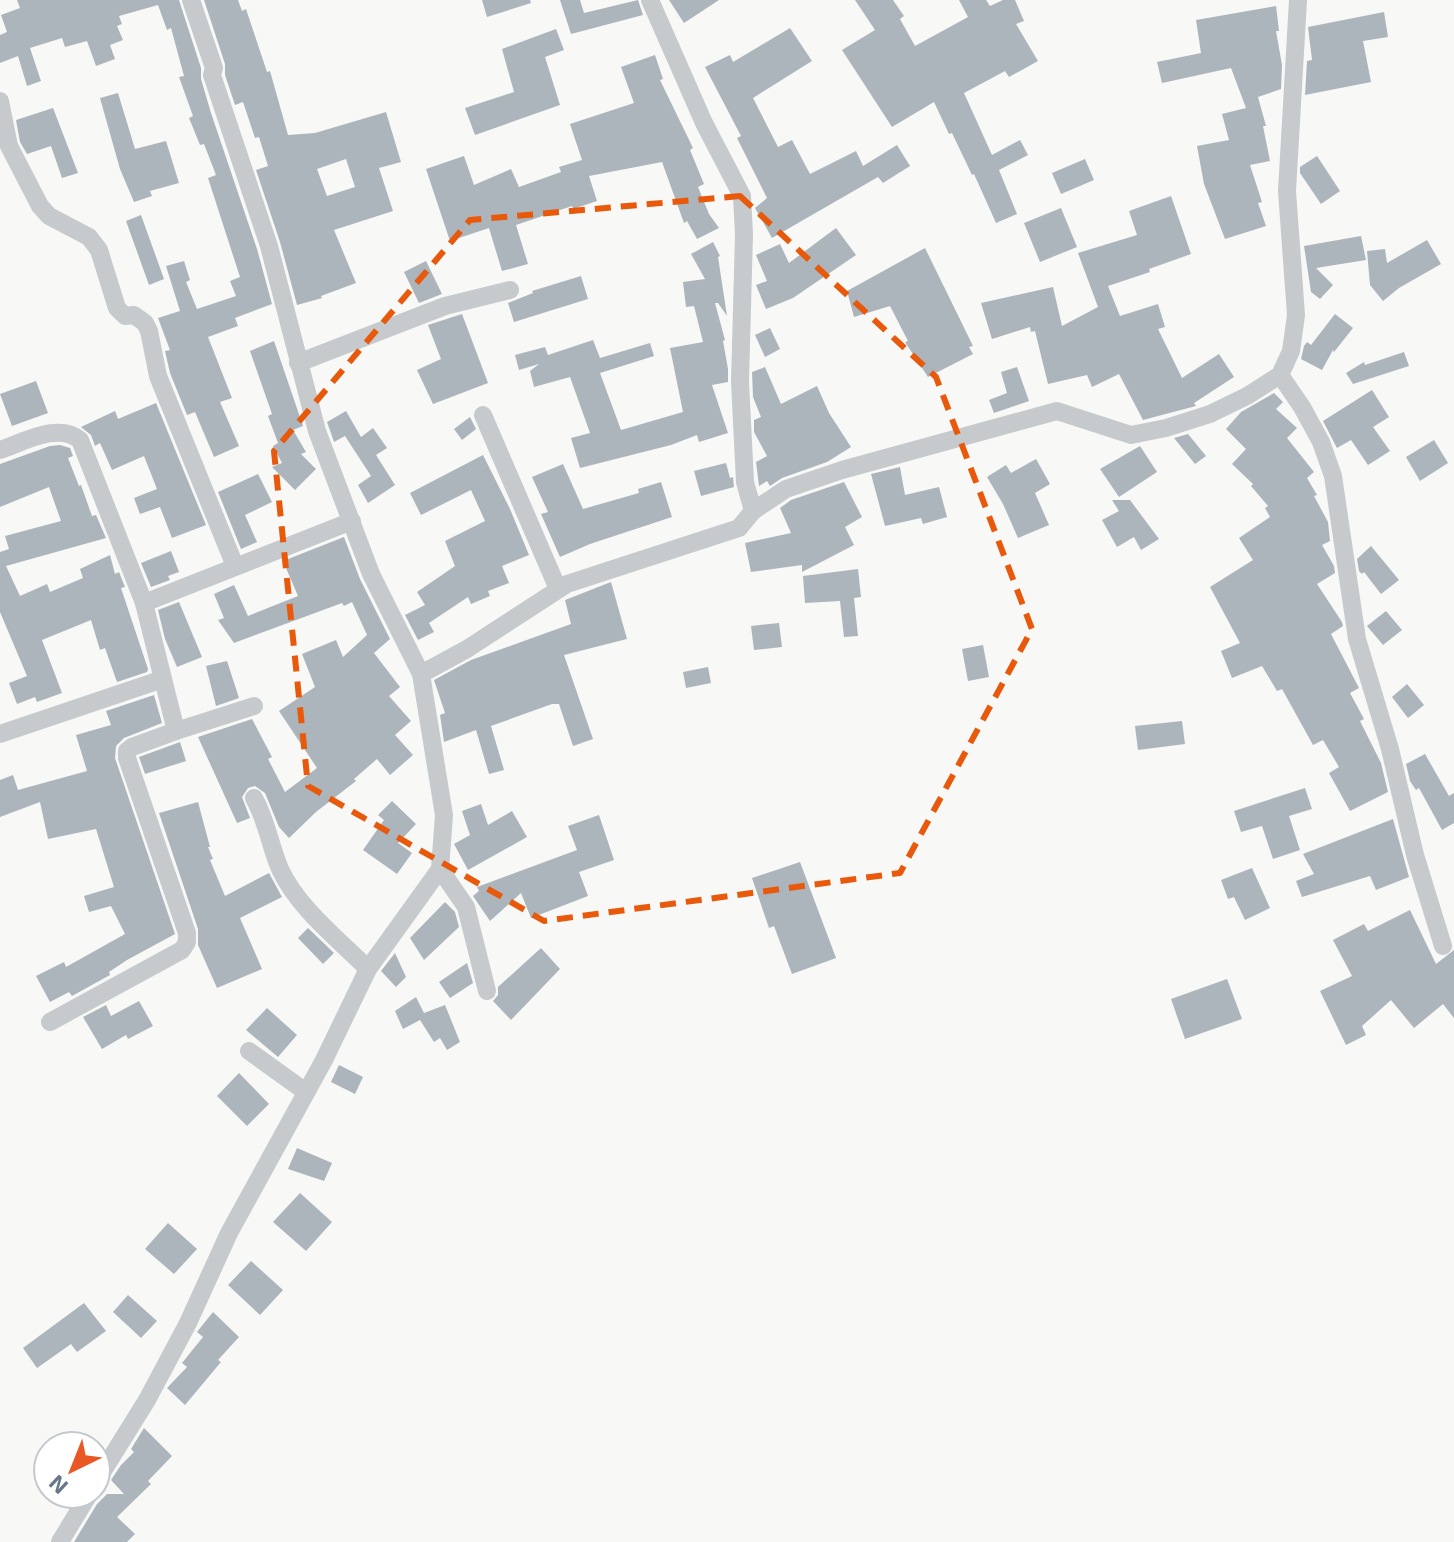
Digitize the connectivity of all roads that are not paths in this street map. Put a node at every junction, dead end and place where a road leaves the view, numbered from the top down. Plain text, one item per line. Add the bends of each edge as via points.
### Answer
1 (191, 0) edge
2 (650, 0) edge
3 (1298, 0) edge
4 (0, 101) edge
5 (510, 290) dead end
6 (298, 363) junction
7 (1280, 375) junction
8 (483, 415) dead end
9 (2, 444) edge
10 (753, 511) junction
11 (352, 521) junction
12 (235, 566) junction
13 (558, 589) junction
14 (144, 603) junction
15 (421, 674) junction
16 (163, 679) junction
17 (254, 706) dead end
18 (176, 731) junction
19 (0, 734) edge
20 (254, 798) dead end
21 (440, 869) junction
22 (1443, 946) dead end
23 (368, 969) junction
24 (487, 991) dead end
25 (50, 1022) dead end
26 (249, 1051) dead end
27 (306, 1092) junction
28 (112, 1456) edge
29 (79, 1510) edge
30 (60, 1542) edge

1 - 6 street via 269,246
2 - 10 street via 742,196 740,382 745,482
3 - 7 street via 1287,191 1296,315 1291,351
4 - 12 street via 9,146 40,206 89,237 99,250 117,308 145,323 158,376
5 - 6 street via 445,306
6 - 11 street via 317,431
7 - 10 street via 1210,414 1166,428 1131,435 1057,411 842,470 786,489
7 - 22 street via 1321,442 1333,476 1357,639
8 - 13 street
9 - 14 street via 59,431 80,440
10 - 13 street via 739,528
11 - 12 street
11 - 15 street via 371,574
12 - 14 street
13 - 15 street
14 - 16 street
15 - 21 street via 444,815
16 - 18 street
16 - 19 street
17 - 18 street
18 - 25 street via 132,747 127,758 187,942 182,950
20 - 23 street via 292,889
21 - 23 street
21 - 24 street via 466,907
23 - 27 street
26 - 27 street
27 - 28 street via 147,1400
29 - 30 street

